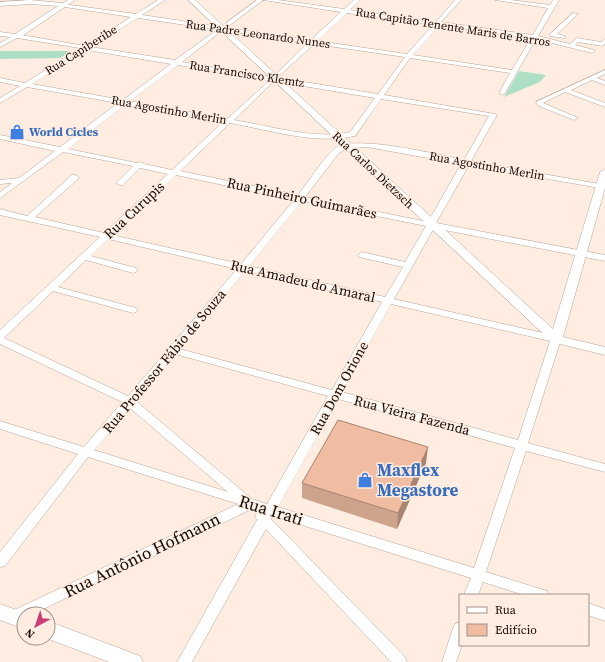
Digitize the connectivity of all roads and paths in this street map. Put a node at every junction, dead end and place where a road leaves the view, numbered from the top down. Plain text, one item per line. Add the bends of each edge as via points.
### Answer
1 (72, 0) edge
2 (162, 0) edge
3 (191, 0) edge
4 (260, 0) edge
5 (266, 0) edge
6 (357, 0) edge
7 (458, 0) edge
8 (498, 0) edge
9 (556, 0) edge
10 (0, 4) edge
11 (65, 5) junction
12 (552, 7) junction
13 (346, 11) junction
14 (575, 14) dead end
15 (135, 16) junction
16 (549, 21) junction
17 (565, 23) junction
18 (437, 24) junction
19 (222, 28) junction
20 (0, 34) edge
21 (16, 36) junction
22 (534, 37) junction
23 (577, 40) junction
24 (313, 41) junction
25 (605, 41) edge
26 (0, 45) edge
27 (571, 46) junction
28 (84, 47) junction
29 (592, 51) dead end
30 (409, 56) junction
31 (177, 62) junction
32 (514, 72) junction
33 (605, 72) edge
34 (275, 78) junction
35 (591, 78) junction
36 (0, 80) edge
37 (605, 83) edge
38 (25, 85) junction
39 (565, 90) junction
40 (502, 93) dead end
41 (379, 95) junction
42 (0, 101) edge
43 (124, 102) junction
44 (605, 106) edge
45 (493, 115) joint
46 (574, 118) dead end
47 (229, 121) junction
48 (0, 137) edge
49 (338, 137) junction
50 (346, 145) junction
51 (62, 149) junction
52 (466, 163) junction
53 (140, 164) junction
54 (175, 171) junction
55 (605, 172) edge
56 (75, 177) dead end
57 (21, 180) junction
58 (0, 182) edge
59 (120, 184) dead end
60 (603, 187) edge
61 (0, 196) edge
62 (300, 198) junction
63 (0, 212) edge
64 (29, 218) junction
65 (431, 225) junction
66 (107, 236) junction
67 (581, 253) junction
68 (362, 256) dead end
69 (84, 257) junction
70 (605, 258) edge
71 (407, 265) junction
72 (243, 268) junction
73 (133, 270) dead end
74 (51, 288) junction
75 (388, 301) junction
76 (133, 310) dead end
77 (0, 336) edge
78 (556, 339) junction
79 (0, 340) edge
80 (173, 350) junction
81 (605, 351) edge
82 (335, 394) junction
83 (129, 401) junction
84 (0, 425) edge
85 (521, 446) junction
86 (86, 452) junction
87 (605, 468) edge
88 (250, 504) junction
89 (267, 515) junction
90 (0, 562) edge
91 (478, 575) junction
92 (471, 594) edge
93 (539, 594) edge
94 (589, 609) edge
95 (605, 615) edge
96 (12, 617) edge
97 (459, 631) edge
98 (56, 633) edge
99 (133, 662) edge
100 (184, 662) edge
101 (400, 662) edge
102 (449, 662) edge

1 - 11 street
2 - 15 street, Rua Capiberibe
3 - 19 street, Rua Carlos Dietzsch
4 - 19 street
5 - 13 street, Rua Capitão Tenente Maris de Barros
6 - 13 street, Rua Curupis
7 - 18 street
8 - 12 street
9 - 12 street
10 - 11 street, Rua Padre Leonardo Nunes via 30,2
11 - 15 street, Rua Padre Leonardo Nunes
11 - 21 street
12 - 16 street
13 - 18 street, Rua Capitão Tenente Maris de Barros
13 - 24 street, Rua Curupis
14 - 17 street
15 - 19 street, Rua Padre Leonardo Nunes
15 - 28 street, Rua Capiberibe
16 - 17 street
16 - 22 street
17 - 23 street via 552,35
18 - 22 street, Rua Capitão Tenente Maris de Barros
18 - 30 street
19 - 24 street, Rua Padre Leonardo Nunes
19 - 31 street
19 - 34 street, Rua Carlos Dietzsch
20 - 21 street, Rua Francisco Klemtz
21 - 26 street
21 - 28 street, Rua Francisco Klemtz
22 - 27 street, Rua Capitão Tenente Maris de Barros
22 - 32 street
23 - 25 street via 596,44
23 - 27 street
24 - 30 street, Rua Padre Leonardo Nunes
24 - 34 street, Rua Curupis
27 - 29 street, Rua Capitão Tenente Maris de Barros
28 - 31 street, Rua Francisco Klemtz
28 - 38 street, Rua Capiberibe
30 - 32 street, Rua Padre Leonardo Nunes
30 - 41 street
31 - 34 street, Rua Francisco Klemtz
31 - 43 street
32 - 40 street
33 - 35 street
34 - 41 street, Rua Francisco Klemtz
34 - 47 street, Rua Curupis
34 - 49 street, Rua Carlos Dietzsch
35 - 37 street
35 - 39 street
36 - 38 street, Rua Agostinho Merlin
38 - 42 street, Rua Capiberibe
38 - 43 street, Rua Agostinho Merlin
39 - 44 street
39 - 46 street via 538,102
41 - 45 street, Rua Francisco Klemtz
41 - 49 street via 352,134
43 - 47 street, Rua Agostinho Merlin
43 - 51 street
45 - 52 street, Rua Dom Orione
47 - 49 street, Rua Agostinho Merlin via 318,137
47 - 54 street, Rua Curupis
48 - 51 street, Rua Pinheiro Guimarães
49 - 50 street, Rua Carlos Dietzsch
50 - 52 street, Rua Agostinho Merlin via 368,145
50 - 62 street, Rua Professor Fábio de Souza via 336,151
50 - 65 street, Rua Carlos Dietzsch
51 - 53 street, Rua Pinheiro Guimarães
51 - 57 street
52 - 60 street, Rua Agostinho Merlin
52 - 65 street, Rua Dom Orione
53 - 54 street, Rua Pinheiro Guimarães
53 - 59 street
54 - 62 street, Rua Pinheiro Guimarães
54 - 66 street, Rua Curupis
55 - 60 street
56 - 64 street
57 - 58 street
57 - 61 street
60 - 67 street
62 - 65 street, Rua Pinheiro Guimarães
62 - 72 street, Rua Professor Fábio de Souza
63 - 64 street, Rua Amadeu do Amaral
64 - 66 street, Rua Amadeu do Amaral
65 - 67 street, Rua Pinheiro Guimarães
65 - 71 street, Rua Dom Orione
65 - 78 street, Rua Carlos Dietzsch
66 - 69 street, Rua Curupis
66 - 72 street, Rua Amadeu do Amaral
67 - 70 street, Rua Pinheiro Guimarães
67 - 78 street
68 - 71 street
69 - 73 street
69 - 74 street, Rua Curupis
71 - 75 street, Rua Dom Orione
72 - 75 street, Rua Amadeu do Amaral
72 - 80 street, Rua Professor Fábio de Souza
74 - 76 street
74 - 77 street, Rua Curupis
75 - 78 street, Rua Amadeu do Amaral
75 - 82 street, Rua Dom Orione
78 - 81 street, Rua Amadeu do Amaral
78 - 85 street
79 - 83 street
80 - 82 street, Rua Vieira Fazenda
80 - 83 street, Rua Professor Fábio de Souza
82 - 85 street, Rua Vieira Fazenda
82 - 89 street, Rua Dom Orione
83 - 86 street, Rua Professor Fábio de Souza
83 - 88 street
84 - 86 street, Rua Irati
85 - 87 street, Rua Vieira Fazenda
85 - 91 street
86 - 88 street, Rua Irati
86 - 90 street, Rua Professor Fábio de Souza
88 - 89 street, Rua Irati
88 - 96 street, Rua Antônio Hofmann
89 - 91 street, Rua Irati
89 - 100 street, Rua Dom Orione
89 - 101 street
91 - 92 street
91 - 93 street, Rua Irati
94 - 95 street
97 - 102 street
98 - 99 main road

